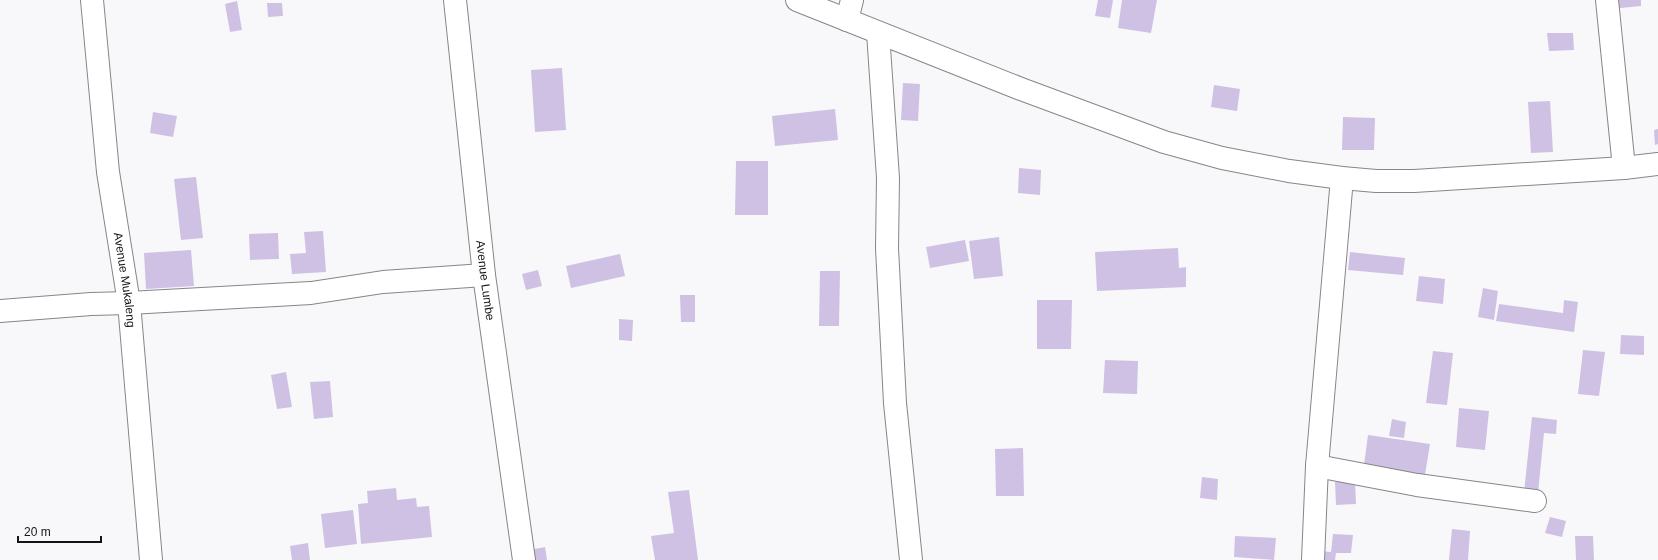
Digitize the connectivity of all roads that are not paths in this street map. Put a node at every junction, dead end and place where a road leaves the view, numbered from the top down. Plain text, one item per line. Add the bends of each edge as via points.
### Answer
1 (92, 0) edge
2 (455, 0) edge
3 (797, 0) edge
4 (1607, 0) edge
5 (849, 10) edge
6 (878, 33) junction
7 (1658, 164) edge
8 (1624, 168) junction
9 (1342, 178) junction
10 (484, 275) junction
11 (129, 303) junction
12 (0, 311) edge
13 (1317, 466) junction
14 (1535, 501) dead end
15 (152, 560) edge
16 (524, 560) edge
17 (911, 560) edge
18 (1313, 560) edge

1 - 11 street, Avenue Mukaleng via 108,172
2 - 10 street, Avenue Lumbe
3 - 5 street
4 - 8 street
5 - 6 street
6 - 9 street via 1164,142 1222,158
6 - 17 street via 888,178 887,248 895,403
7 - 8 street
8 - 9 street via 1414,181
9 - 13 street
10 - 11 street via 383,282 311,293
10 - 16 street, Avenue Lumbe
11 - 12 street
11 - 15 street, Avenue Mukaleng
13 - 14 street via 1417,485
13 - 18 street

